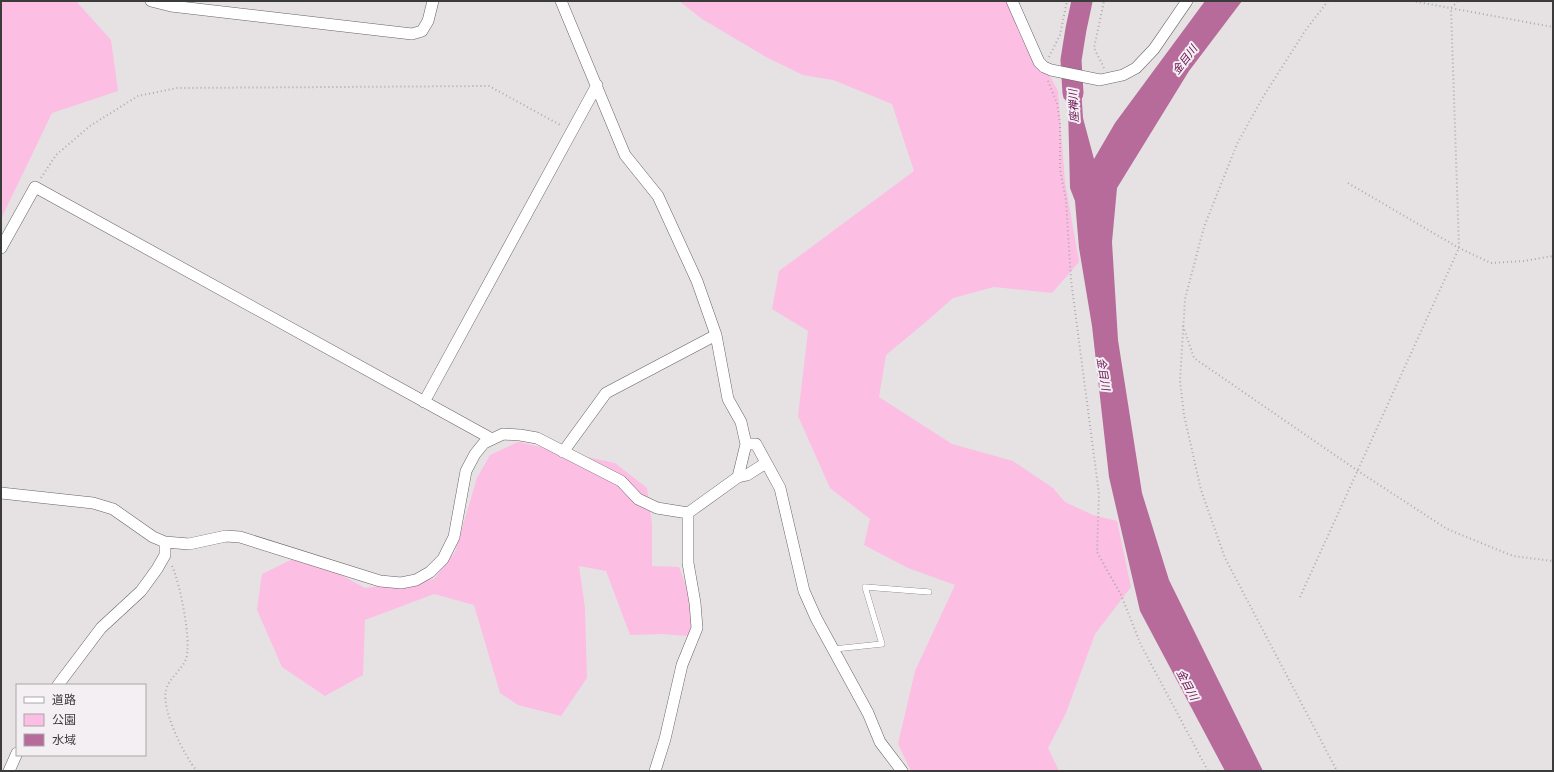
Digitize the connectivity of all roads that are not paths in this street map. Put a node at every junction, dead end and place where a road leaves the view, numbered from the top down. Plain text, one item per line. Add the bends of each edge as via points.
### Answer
1 (150, 1) edge
2 (433, 1) edge
3 (561, 1) edge
4 (1012, 1) edge
5 (1187, 1) edge
6 (173, 4) edge
7 (597, 85) junction
8 (1, 248) edge
9 (716, 335) junction
10 (424, 402) junction
11 (492, 439) junction
12 (746, 444) junction
13 (563, 452) junction
14 (766, 463) junction
15 (738, 477) junction
16 (1, 493) edge
17 (688, 513) junction
18 (164, 542) junction
19 (929, 592) dead end
20 (834, 649) junction
21 (59, 684) edge
22 (16, 755) edge
23 (9, 771) edge
24 (655, 771) edge
25 (902, 771) edge

1 - 6 street
2 - 6 street via 428,21 422,31 412,34
3 - 7 street
4 - 5 street via 1039,62 1048,69 1104,79 1123,75 1136,68 1154,49
7 - 9 street via 625,155 658,196 698,280
7 - 10 street
8 - 10 street via 35,187
9 - 12 street via 728,399 741,422
9 - 13 street via 606,393
10 - 11 street
11 - 13 street via 503,434 537,438
11 - 18 street via 479,449 466,471 454,537 443,559 430,572 416,580 401,583 380,581 240,537 226,536 189,544
12 - 14 street via 756,444
12 - 15 street
13 - 17 street via 621,481 638,499 657,508
14 - 15 street via 747,475
14 - 20 street via 784,501 804,591
15 - 17 street
16 - 18 street via 93,503 113,509
17 - 24 street via 688,562 697,628 682,665 666,739
18 - 21 street via 165,555 141,591 101,628
19 - 20 lane via 865,587 882,644
20 - 25 street via 868,713 880,742
22 - 23 street

